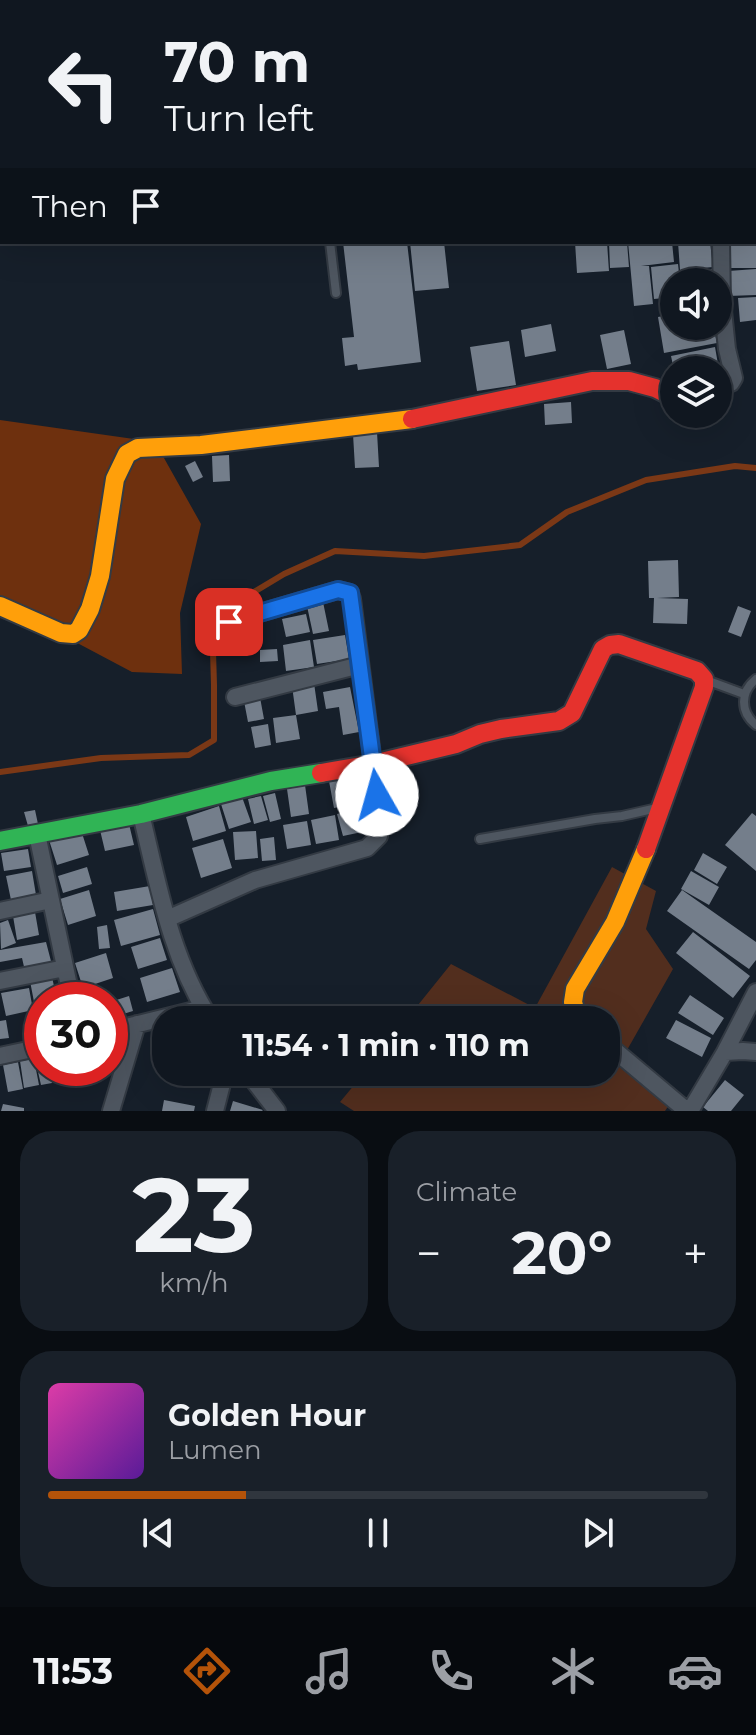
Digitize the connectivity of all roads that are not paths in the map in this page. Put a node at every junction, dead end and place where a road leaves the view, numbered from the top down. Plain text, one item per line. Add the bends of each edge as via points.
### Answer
1 (330, 244) edge
2 (721, 244) edge
3 (336, 293) dead end
4 (729, 356) edge
5 (660, 390) edge
6 (0, 606) edge
7 (229, 622) dead end
8 (360, 665) junction
9 (756, 679) edge
10 (705, 680) junction
11 (744, 694) junction
12 (235, 697) dead end
13 (756, 725) edge
14 (373, 764) junction
15 (662, 807) junction
16 (141, 814) junction
17 (37, 834) junction
18 (480, 839) dead end
19 (0, 841) edge
20 (51, 900) junction
21 (0, 911) edge
22 (167, 919) junction
23 (65, 968) junction
24 (0, 981) edge
25 (68, 982) edge
26 (756, 992) edge
27 (203, 1006) edge
28 (574, 1006) edge
29 (152, 1022) edge
30 (137, 1024) junction
31 (128, 1026) edge
32 (24, 1051) edge
33 (725, 1052) junction
34 (756, 1052) edge
35 (620, 1054) edge
36 (0, 1056) edge
37 (221, 1086) edge
38 (258, 1086) edge
39 (111, 1111) edge
40 (215, 1111) edge
41 (277, 1111) edge
42 (689, 1111) edge

1 - 3 lane
2 - 4 street
5 - 6 street via 629,381 592,381 420,418 138,448 127,454 115,479 100,576 79,630 61,633
7 - 8 street via 346,591 352,599
8 - 12 street
8 - 14 street
9 - 11 lane
10 - 11 lane
10 - 14 street via 697,671 610,645 603,649 572,713 559,721 501,729
10 - 15 street
11 - 13 lane via 744,710
14 - 16 street via 271,781
14 - 22 street via 381,825 379,836 367,848 255,880
15 - 18 lane
15 - 28 street via 615,922 575,989
16 - 17 street
16 - 22 street
17 - 19 street
17 - 20 street
20 - 21 street
20 - 23 street
22 - 27 street
23 - 24 street
23 - 25 street
26 - 33 street
29 - 30 street
30 - 31 street
30 - 39 street
32 - 36 street
33 - 34 street
33 - 42 street
35 - 42 street
37 - 40 street
38 - 41 street

